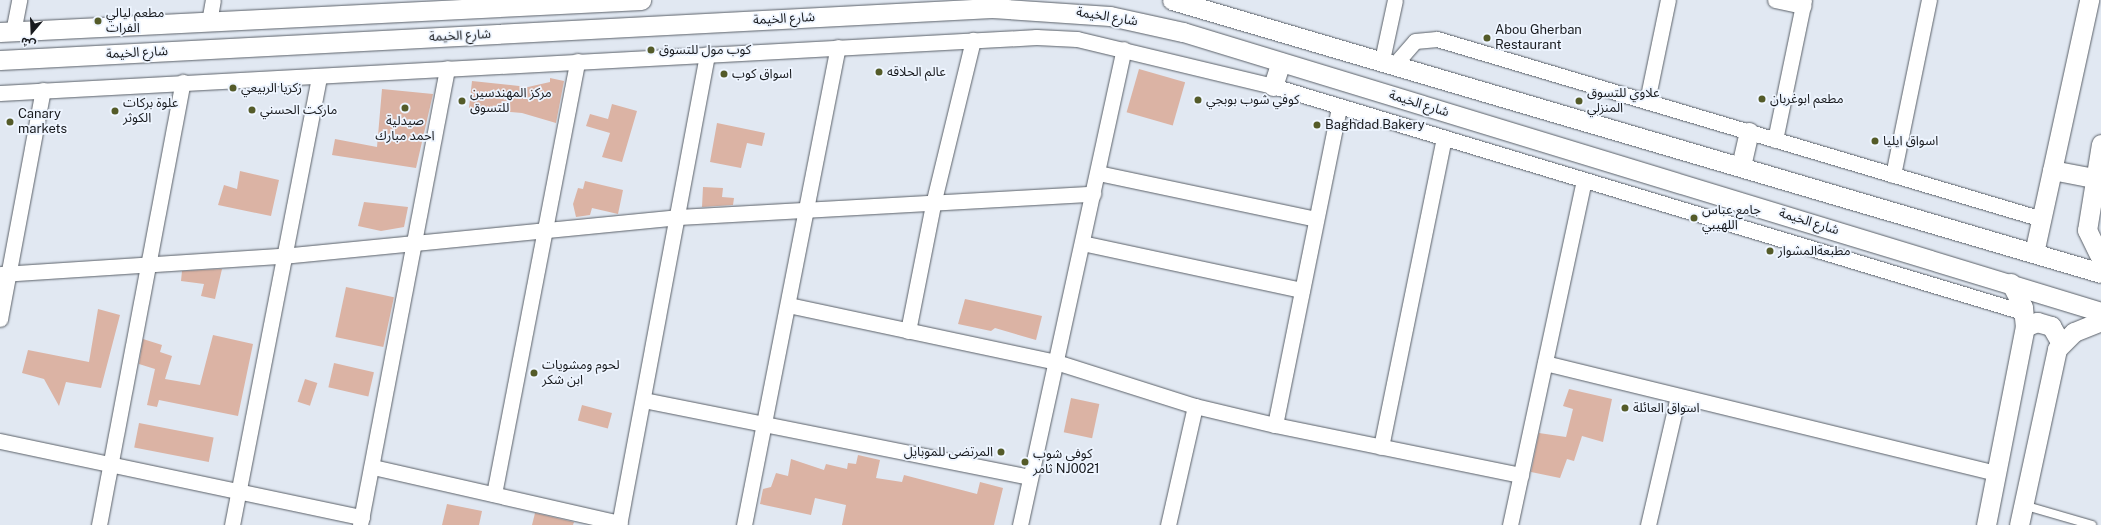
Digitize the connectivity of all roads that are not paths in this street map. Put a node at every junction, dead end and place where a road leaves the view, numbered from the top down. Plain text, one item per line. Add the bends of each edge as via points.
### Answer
1 (19, 0) edge
2 (213, 0) edge
3 (641, 0) edge
4 (1172, 0) edge
5 (1395, 0) edge
6 (1668, 0) edge
7 (1775, 0) edge
8 (1930, 0) edge
9 (2089, 0) edge
10 (551, 2) edge
11 (1804, 3) edge
12 (390, 6) edge
13 (355, 15) junction
14 (217, 22) junction
15 (6, 32) edge
16 (973, 40) junction
17 (306, 44) junction
18 (838, 47) junction
19 (1124, 49) junction
20 (185, 51) junction
21 (707, 54) junction
22 (0, 60) edge
23 (577, 61) junction
24 (1281, 62) junction
25 (1388, 62) junction
26 (447, 68) junction
27 (320, 77) junction
28 (1445, 79) junction
29 (182, 82) junction
30 (1273, 86) junction
31 (43, 90) junction
32 (0, 93) edge
33 (1647, 101) junction
34 (1421, 105) junction
35 (1339, 108) junction
36 (1560, 113) junction
37 (1749, 132) junction
38 (1444, 138) junction
39 (1775, 140) junction
40 (2101, 144) edge
41 (1557, 146) junction
42 (1741, 166) junction
43 (2052, 170) junction
44 (1098, 173) junction
45 (1893, 175) junction
46 (2094, 178) junction
47 (1584, 181) junction
48 (1093, 194) junction
49 (934, 200) junction
50 (807, 208) junction
51 (677, 217) junction
52 (1316, 219) junction
53 (2042, 219) junction
54 (544, 231) junction
55 (415, 242) junction
56 (1082, 243) junction
57 (2034, 253) junction
58 (282, 256) junction
59 (2101, 259) edge
60 (150, 262) junction
61 (4, 273) edge
62 (2101, 273) edge
63 (2011, 284) junction
64 (1302, 290) junction
65 (788, 305) junction
66 (2101, 312) edge
67 (0, 319) edge
68 (2024, 319) junction
69 (2101, 321) edge
70 (908, 331) junction
71 (2060, 343) junction
72 (1056, 362) junction
73 (1545, 363) junction
74 (1678, 396) junction
75 (644, 400) junction
76 (1196, 406) junction
77 (764, 424) junction
78 (1275, 425) junction
79 (0, 442) edge
80 (1381, 447) junction
81 (111, 465) junction
82 (373, 467) junction
83 (1996, 473) junction
84 (1521, 475) junction
85 (1029, 477) junction
86 (238, 492) junction
87 (494, 494) junction
88 (2023, 505) junction
89 (361, 521) edge
90 (619, 524) edge
91 (99, 525) edge
92 (232, 525) edge
93 (744, 525) edge
94 (1020, 525) edge
95 (1168, 525) edge
96 (1510, 525) edge
97 (1648, 525) edge
98 (1986, 525) edge
99 (2019, 525) edge
100 (2092, 525) edge

1 - 15 street
2 - 14 street
3 - 10 street, شارع الخيمة
4 - 25 street
5 - 25 street
6 - 33 street
7 - 11 street
8 - 45 street
9 - 43 street
10 - 12 street, شارع الخيمة
11 - 39 street
12 - 13 street, شارع الخيمة
13 - 14 street, شارع الخيمة
13 - 17 street via 299,26 296,37
14 - 15 street, شارع الخيمة
14 - 20 street via 234,30 230,40
16 - 18 street
16 - 19 street via 1036,37 1077,39
16 - 49 street
17 - 20 street, شارع الخيمة
17 - 24 street, شارع الخيمة via 1000,8 1110,16 1183,32
18 - 21 street
18 - 50 street
19 - 30 street
19 - 44 street
20 - 22 street, شارع الخيمة
21 - 23 street
21 - 51 street
23 - 26 street
23 - 54 street
24 - 30 street
24 - 34 street, شارع الخيمة
25 - 28 street
25 - 33 street via 1415,41 1429,37
26 - 27 street
26 - 55 street
27 - 29 street
27 - 58 street
28 - 34 street via 1450,88 1448,97
28 - 36 street
29 - 31 street
29 - 60 street
30 - 35 street
31 - 32 street
31 - 61 street
33 - 37 street
34 - 41 street, شارع الخيمة
35 - 38 street
35 - 52 street
36 - 41 street via 1550,114 1544,123
36 - 42 street
37 - 39 street
37 - 42 street
38 - 47 street
38 - 80 street
39 - 45 street
40 - 46 street
41 - 63 street, شارع الخيمة
42 - 57 street
43 - 46 street
43 - 53 street
44 - 48 street
44 - 52 street
45 - 53 street
46 - 59 street via 2087,230
47 - 68 street
47 - 73 street
48 - 49 street
48 - 56 street
49 - 50 street
49 - 70 street
50 - 51 street
50 - 65 street
51 - 54 street
51 - 75 street
52 - 64 street
53 - 57 street
54 - 55 street
54 - 87 street
55 - 58 street
55 - 82 street
56 - 64 street
56 - 72 street
57 - 62 street
58 - 60 street
58 - 86 street
60 - 61 street
60 - 81 street
61 - 67 street
63 - 66 street, شارع الخيمة
63 - 68 street via 2019,295
64 - 78 street
65 - 70 street
65 - 77 street
68 - 71 street via 2051,326
68 - 83 street
69 - 71 street via 2074,332
70 - 72 street
71 - 88 street via 2054,355
72 - 76 street
72 - 85 street
73 - 74 street
73 - 84 street
74 - 83 street
74 - 97 street
75 - 77 street
75 - 90 street
76 - 78 street
76 - 95 street
77 - 85 street
77 - 93 street
78 - 80 street
79 - 81 street
80 - 84 street
81 - 86 street
81 - 91 street
82 - 87 street
82 - 89 street
83 - 98 street
84 - 96 street
85 - 94 street
86 - 89 street
86 - 92 street
87 - 90 street
88 - 99 street
88 - 100 lane

